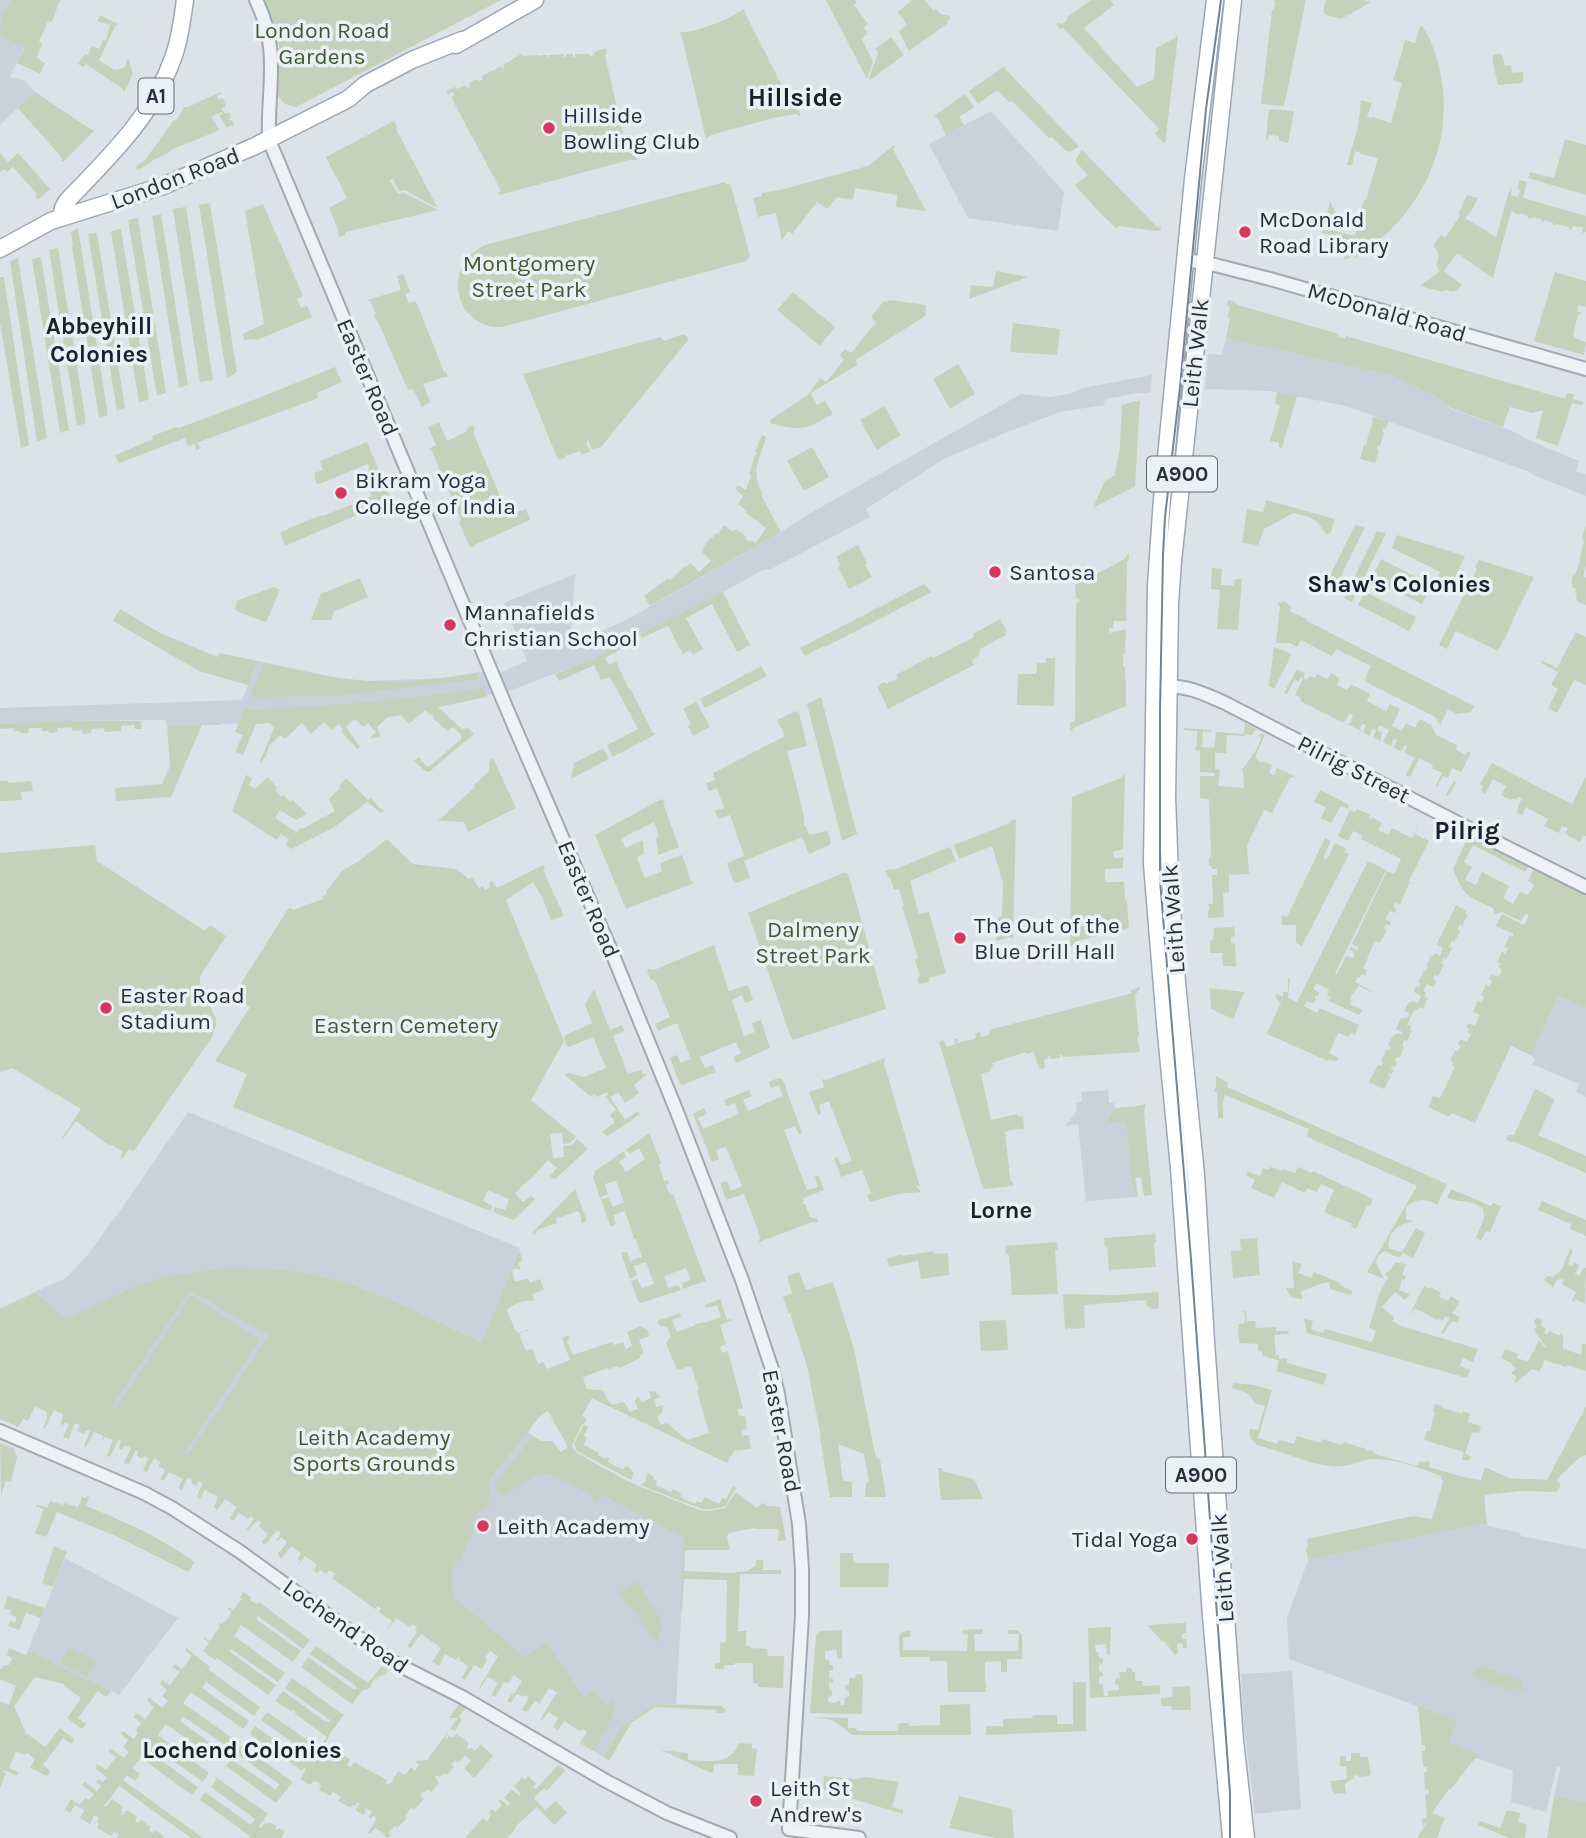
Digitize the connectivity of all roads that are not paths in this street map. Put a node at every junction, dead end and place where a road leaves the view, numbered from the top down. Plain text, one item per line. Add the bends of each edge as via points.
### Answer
1 (185, 0) edge
2 (256, 0) edge
3 (535, 0) edge
4 (1215, 0) edge
5 (1233, 0) edge
6 (269, 140) junction
7 (61, 218) junction
8 (0, 249) edge
9 (1186, 260) junction
10 (1205, 263) junction
11 (1586, 369) edge
12 (1162, 686) junction
13 (1586, 887) edge
14 (0, 1431) edge
15 (786, 1833) edge
16 (730, 1838) edge
17 (859, 1838) edge
18 (1231, 1838) edge
19 (1246, 1838) edge

1 - 7 main road, A1 via 173,58 157,94 125,140 67,201
2 - 6 street, Easter Road via 271,44
3 - 6 main road, London Road via 403,77
4 - 9 main road, Leith Walk / A900
5 - 10 main road, Leith Walk / A900
6 - 7 main road, London Road via 163,186
6 - 15 street, Easter Road via 670,1095 772,1370 799,1524 802,1569
7 - 8 main road, London Road
9 - 10 street, McDonald Road
9 - 12 main road, Leith Walk / A900 via 1156,585
10 - 11 street, McDonald Road
10 - 12 main road, Leith Walk / A900
12 - 13 street, Pilrig Street via 1198,690
12 - 18 main road, Leith Walk / A900 via 1152,864
12 - 19 main road, Leith Walk / A900 via 1174,931 1196,1175 1233,1719
14 - 16 street, Lochend Road via 187,1516 391,1661 640,1799
15 - 17 street

